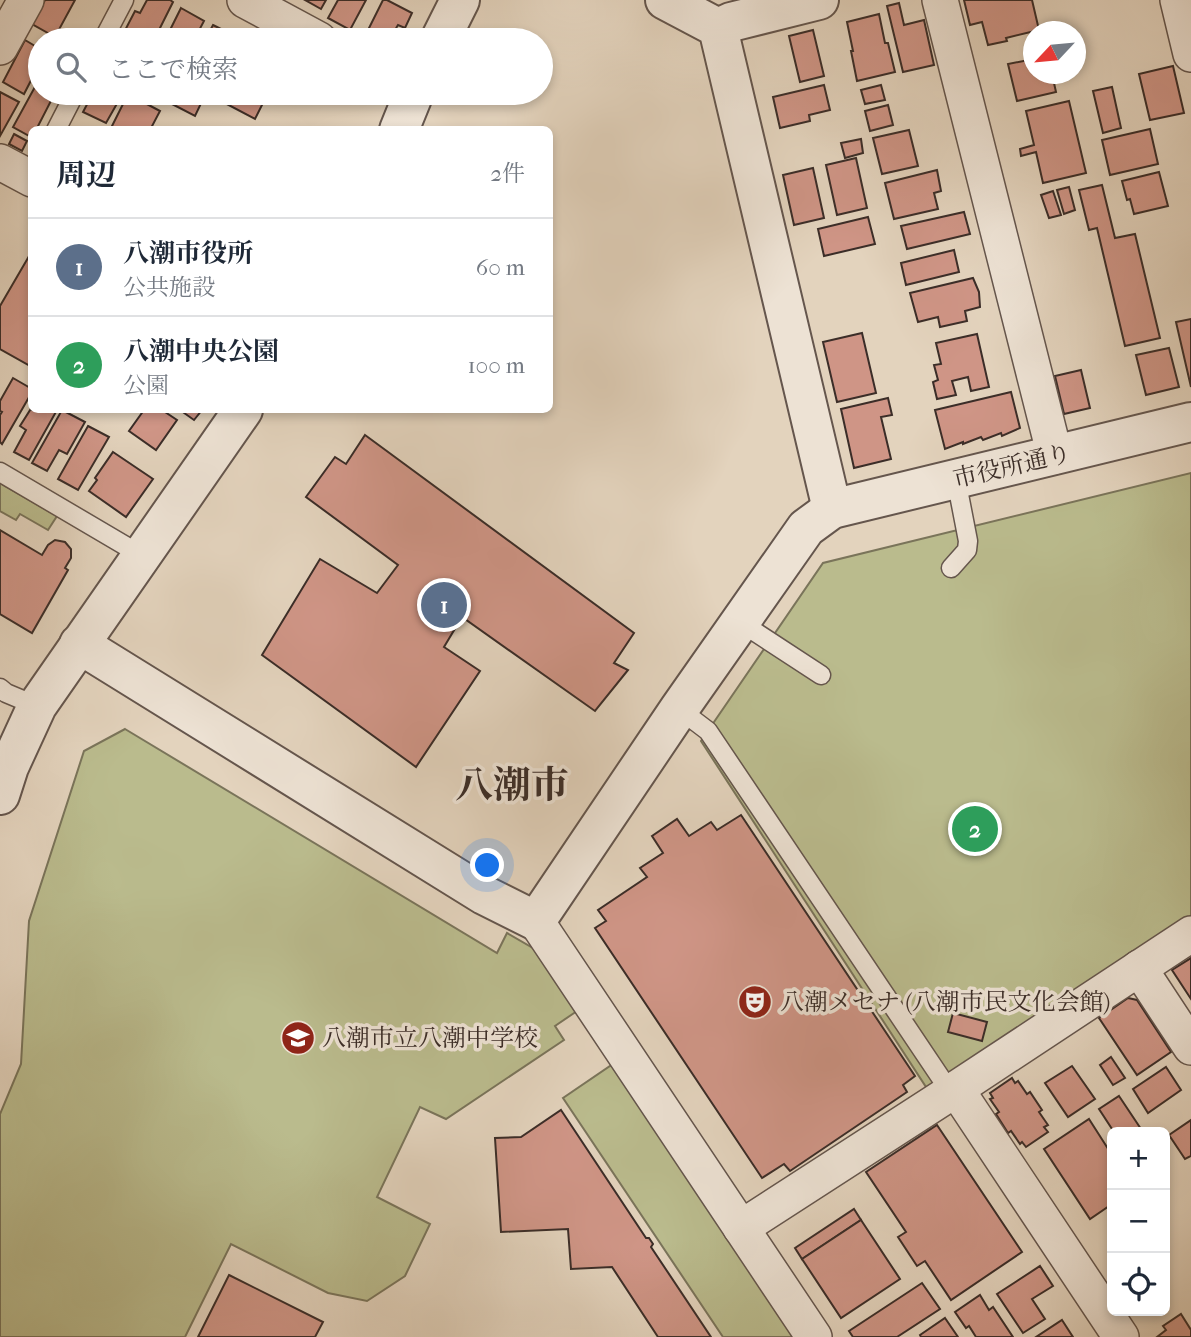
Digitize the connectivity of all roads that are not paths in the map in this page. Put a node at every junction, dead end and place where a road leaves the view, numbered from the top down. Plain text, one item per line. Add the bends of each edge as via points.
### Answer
1 (26, 0) edge
2 (124, 0) edge
3 (245, 0) edge
4 (460, 0) edge
5 (665, 0) edge
6 (820, 0) edge
7 (940, 0) edge
8 (1178, 0) edge
9 (109, 28) edge
10 (297, 28) edge
11 (446, 28) edge
12 (718, 28) junction
13 (0, 47) edge
14 (1191, 54) edge
15 (69, 105) edge
16 (409, 105) edge
17 (58, 126) edge
18 (401, 126) edge
19 (0, 162) edge
20 (28, 176) edge
21 (241, 413) edge
22 (1191, 422) edge
23 (1055, 456) junction
24 (0, 472) edge
25 (956, 479) junction
26 (832, 509) junction
27 (141, 555) junction
28 (951, 568) dead end
29 (740, 622) junction
30 (79, 644) junction
31 (821, 674) dead end
32 (0, 688) edge
33 (37, 706) junction
34 (679, 709) junction
35 (0, 795) edge
36 (536, 921) junction
37 (1191, 934) edge
38 (1139, 968) junction
39 (1191, 1047) edge
40 (953, 1091) junction
41 (741, 1228) junction
42 (814, 1337) edge
43 (1121, 1337) edge

1 - 13 street
2 - 9 lane
3 - 10 street
4 - 11 street
5 - 12 street
6 - 12 street
7 - 23 street
8 - 14 street
12 - 26 street
15 - 17 lane
16 - 18 street
19 - 20 street
21 - 27 street
22 - 23 street, 市役所通り
23 - 25 street, 市役所通り
24 - 27 lane
25 - 26 street, 市役所通り
25 - 28 lane via 968,541 967,550
26 - 29 street via 806,528
27 - 30 street
29 - 31 lane
29 - 34 street
30 - 33 street
30 - 36 street via 484,895
32 - 33 lane
33 - 35 street
34 - 36 street
34 - 40 lane via 708,731
36 - 41 street
37 - 38 street
38 - 39 street
38 - 40 street
40 - 41 street
40 - 43 street
41 - 42 street

